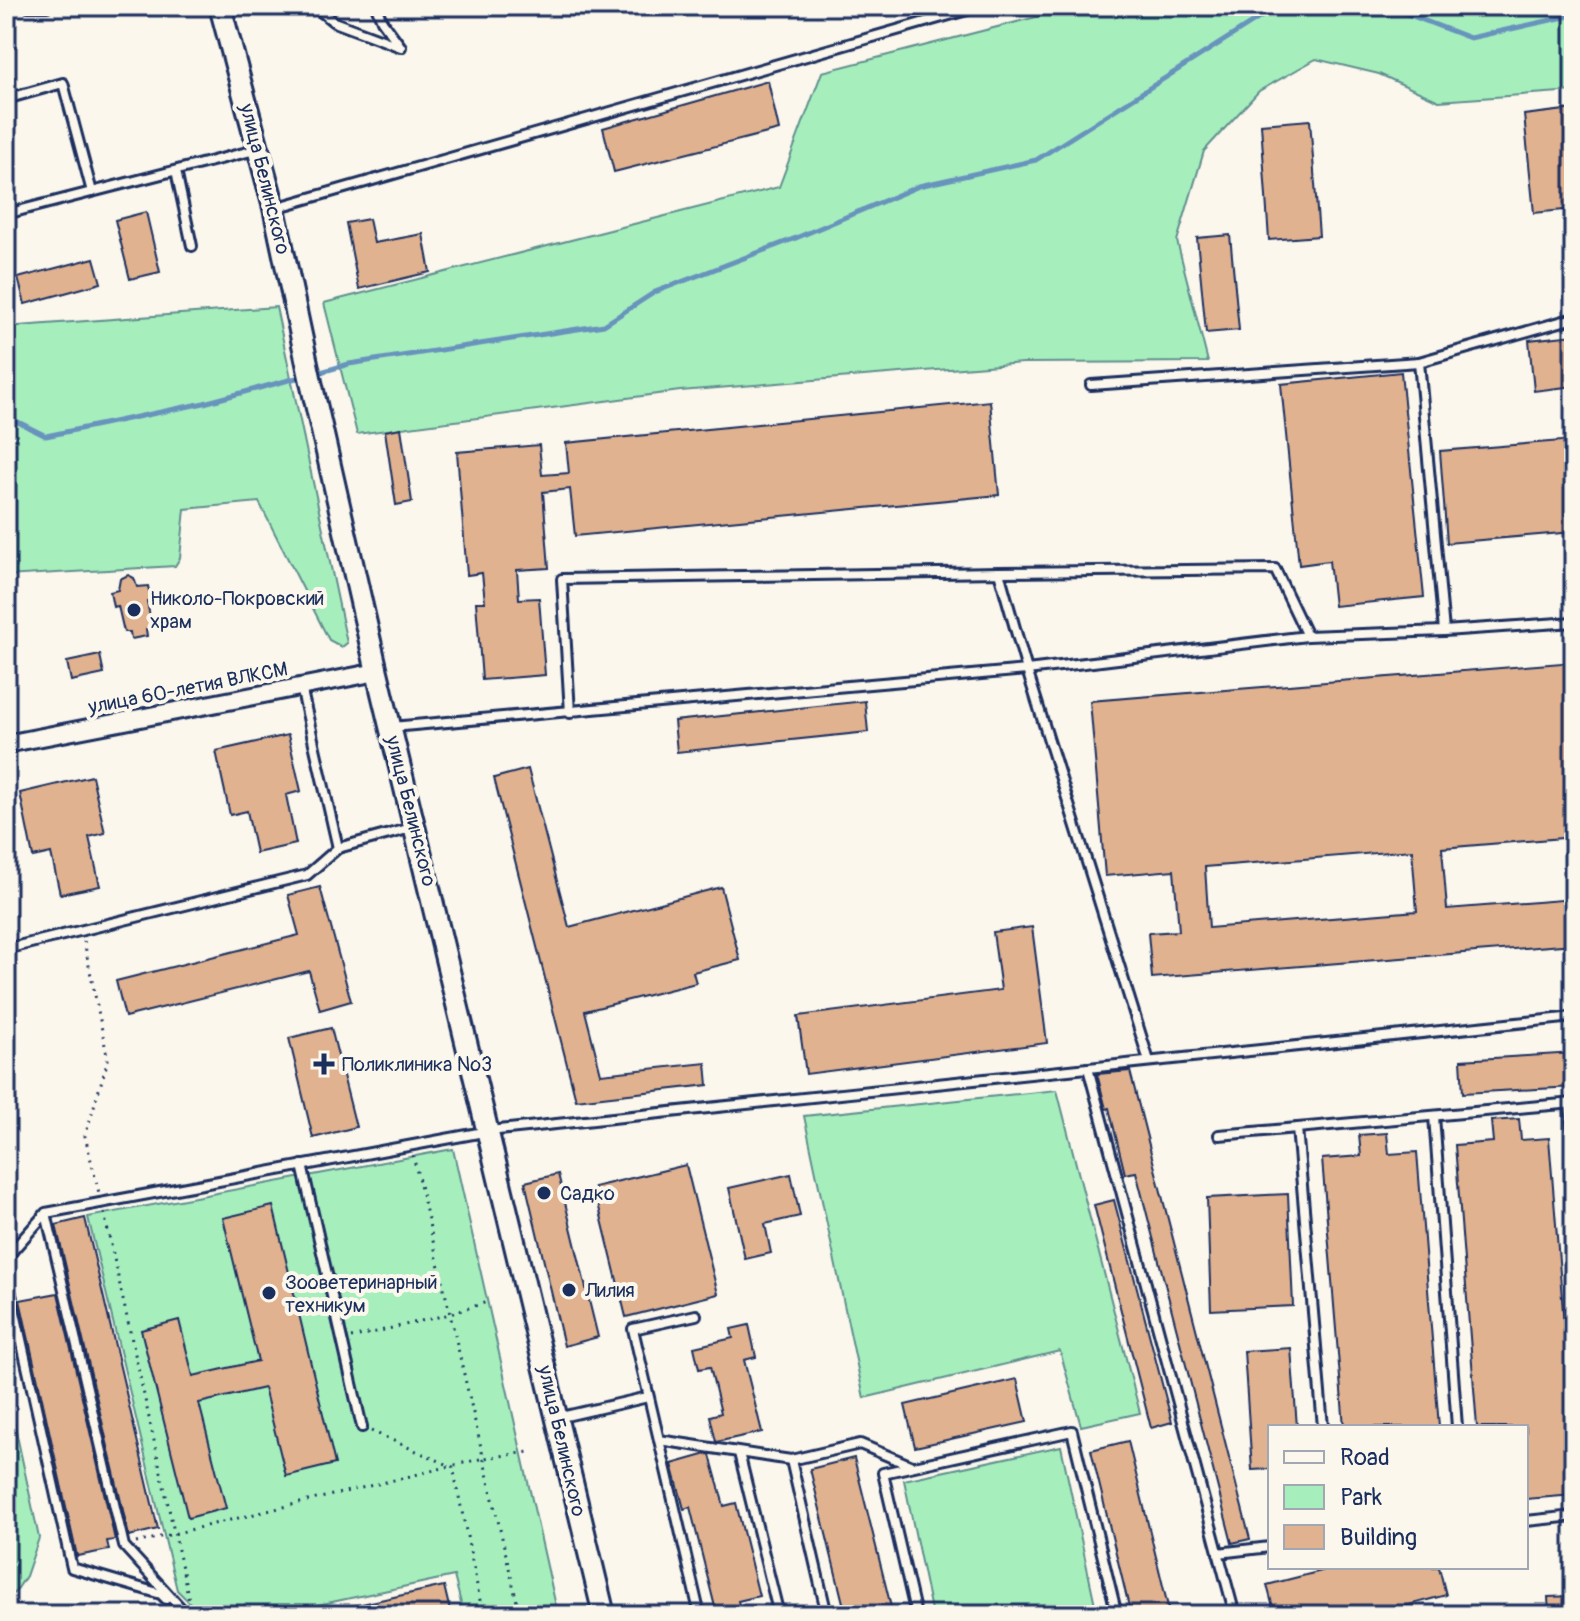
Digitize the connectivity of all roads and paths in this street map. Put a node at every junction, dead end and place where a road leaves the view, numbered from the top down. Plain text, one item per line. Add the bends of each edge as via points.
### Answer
1 (28, 6) edge
2 (47, 6) edge
3 (220, 6) edge
4 (314, 6) edge
5 (376, 6) edge
6 (981, 6) edge
7 (6, 99) edge
8 (260, 149) junction
9 (176, 171) junction
10 (92, 192) junction
11 (274, 208) junction
12 (6, 214) edge
13 (192, 246) dead end
14 (1574, 318) edge
15 (1419, 362) junction
16 (1091, 385) dead end
17 (999, 572) junction
18 (1574, 622) edge
19 (1444, 631) junction
20 (1307, 636) junction
21 (1027, 670) junction
22 (377, 672) junction
23 (301, 687) junction
24 (570, 713) junction
25 (391, 727) junction
26 (6, 744) edge
27 (416, 827) junction
28 (338, 848) junction
29 (82, 930) junction
30 (6, 949) edge
31 (1574, 1017) edge
32 (1149, 1061) junction
33 (1088, 1068) junction
34 (1572, 1103) edge
35 (1434, 1116) junction
36 (1297, 1128) junction
37 (489, 1131) junction
38 (1219, 1135) dead end
39 (411, 1144) junction
40 (1574, 1150) edge
41 (302, 1165) junction
42 (102, 1203) junction
43 (46, 1213) junction
44 (6, 1258) edge
45 (6, 1272) edge
46 (487, 1302) dead end
47 (450, 1314) junction
48 (696, 1315) dead end
49 (342, 1340) junction
50 (648, 1397) junction
51 (557, 1418) junction
52 (1323, 1425) edge
53 (1457, 1425) edge
54 (362, 1427) joint
55 (659, 1440) junction
56 (530, 1452) dead end
57 (739, 1453) junction
58 (484, 1458) junction
59 (791, 1460) junction
60 (913, 1466) junction
61 (453, 1467) junction
62 (1574, 1516) edge
63 (1528, 1521) edge
64 (174, 1534) junction
65 (124, 1546) junction
66 (1268, 1547) edge
67 (1218, 1553) junction
68 (189, 1601) dead end
69 (698, 1607) dead end
70 (185, 1615) edge
71 (483, 1615) edge
72 (520, 1615) edge
73 (604, 1615) edge
74 (779, 1615) edge
75 (827, 1615) edge
76 (916, 1615) edge
77 (1117, 1615) edge
78 (1235, 1615) edge

1 - 2 lane
3 - 8 street, улица Белинского
4 - 5 lane via 334,22 401,47
6 - 11 lane
7 - 10 lane via 63,83
8 - 9 lane
8 - 11 street, улица Белинского
9 - 10 lane
9 - 13 lane
10 - 12 lane
11 - 22 street, улица Белинского
14 - 15 lane
15 - 16 lane
15 - 19 lane
17 - 20 lane via 1275,569
17 - 21 lane
17 - 24 lane via 562,579
18 - 19 lane
19 - 20 lane
20 - 21 lane
21 - 24 lane
21 - 32 lane
22 - 23 street, улица 60-летия ВЛКСМ
22 - 25 street, улица Белинского
23 - 26 street, улица 60-летия ВЛКСМ
23 - 28 lane
24 - 25 lane
25 - 27 street, улица Белинского
27 - 28 lane
27 - 37 street, улица Белинского
28 - 29 lane via 307,875
29 - 30 lane
29 - 42 path via 108,1060 85,1136
31 - 32 lane
32 - 33 lane
33 - 37 lane
33 - 67 lane
34 - 35 lane
34 - 40 lane
35 - 36 lane
35 - 53 lane
36 - 38 lane
36 - 52 lane
37 - 39 lane
37 - 51 street, улица Белинского
39 - 41 lane
39 - 47 path
41 - 42 lane
41 - 49 lane
42 - 43 lane
42 - 64 path
43 - 44 lane
43 - 65 lane
45 - 70 lane via 72,1568 161,1594
46 - 47 path
47 - 49 path
47 - 58 path
48 - 50 lane via 633,1329
49 - 54 lane
50 - 51 lane
50 - 55 lane
51 - 73 street, улица Белинского
54 - 61 path
55 - 57 lane
55 - 69 lane
56 - 58 path
57 - 59 lane
57 - 74 lane
58 - 61 path
58 - 72 path
59 - 60 lane via 860,1444
59 - 75 lane
60 - 76 lane via 883,1473
60 - 77 lane via 1072,1431
61 - 64 path
61 - 71 path
62 - 63 lane
64 - 65 path
64 - 68 path
65 - 70 lane
66 - 67 lane
67 - 78 lane

